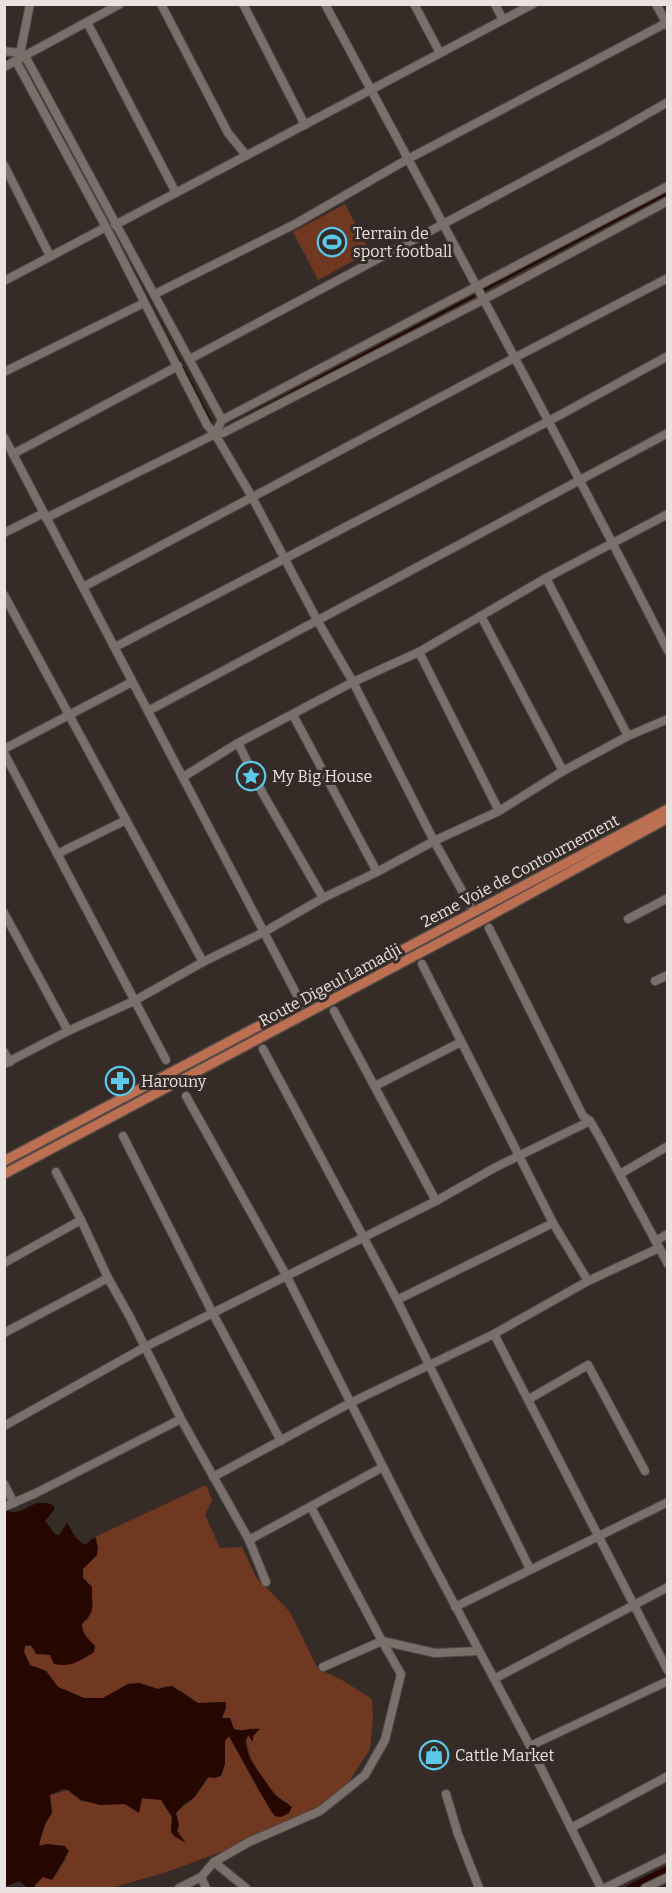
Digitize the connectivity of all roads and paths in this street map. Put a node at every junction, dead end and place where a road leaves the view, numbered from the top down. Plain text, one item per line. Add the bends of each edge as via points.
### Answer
1 (30, 4) edge
2 (120, 4) edge
3 (161, 4) edge
4 (243, 4) edge
5 (325, 4) edge
6 (414, 4) edge
7 (495, 4) edge
8 (533, 4) edge
9 (656, 4) edge
10 (503, 20) junction
11 (87, 22) junction
12 (667, 24) edge
13 (6, 52) edge
14 (440, 53) junction
15 (20, 57) junction
16 (4, 67) edge
17 (371, 90) junction
18 (668, 102) edge
19 (305, 125) junction
20 (246, 155) junction
21 (408, 159) junction
22 (4, 165) edge
23 (668, 186) edge
24 (176, 193) junction
25 (668, 201) edge
26 (444, 224) junction
27 (115, 225) junction
28 (106, 227) junction
29 (50, 256) junction
30 (668, 278) edge
31 (4, 281) edge
32 (479, 293) junction
33 (155, 294) junction
34 (144, 303) junction
35 (668, 356) edge
36 (516, 357) junction
37 (190, 359) junction
38 (178, 366) junction
39 (4, 372) edge
40 (222, 420) junction
41 (549, 421) junction
42 (668, 433) edge
43 (215, 434) junction
44 (4, 437) edge
45 (13, 454) junction
46 (578, 480) junction
47 (252, 497) junction
48 (668, 514) edge
49 (45, 516) junction
50 (4, 533) edge
51 (613, 543) junction
52 (285, 558) junction
53 (546, 578) junction
54 (83, 586) junction
55 (4, 595) edge
56 (481, 616) junction
57 (317, 620) junction
58 (115, 647) junction
59 (668, 651) edge
60 (419, 652) junction
61 (132, 682) junction
62 (354, 682) junction
63 (148, 711) junction
64 (69, 714) junction
65 (293, 715) junction
66 (668, 719) edge
67 (628, 736) junction
68 (238, 743) junction
69 (4, 751) edge
70 (563, 771) junction
71 (183, 777) junction
72 (499, 811) junction
73 (666, 816) edge
74 (126, 820) junction
75 (434, 841) junction
76 (57, 854) junction
77 (377, 872) junction
78 (323, 897) junction
79 (668, 898) edge
80 (470, 905) dead end
81 (4, 913) edge
82 (628, 919) dead end
83 (489, 928) dead end
84 (264, 932) junction
85 (203, 962) junction
86 (422, 964) dead end
87 (668, 975) edge
88 (655, 981) dead end
89 (298, 997) dead end
90 (134, 1001) junction
91 (334, 1011) dead end
92 (68, 1030) junction
93 (461, 1042) junction
94 (263, 1049) dead end
95 (4, 1052) edge
96 (166, 1059) dead end
97 (7, 1063) edge
98 (375, 1086) junction
99 (186, 1096) dead end
100 (590, 1121) junction
101 (123, 1136) dead end
102 (668, 1146) edge
103 (519, 1156) junction
104 (4, 1161) edge
105 (56, 1172) dead end
106 (4, 1174) edge
107 (620, 1174) junction
108 (436, 1201) junction
109 (81, 1220) junction
110 (553, 1223) junction
111 (668, 1234) edge
112 (362, 1238) junction
113 (657, 1245) junction
114 (4, 1263) edge
115 (668, 1264) edge
116 (286, 1275) junction
117 (108, 1278) junction
118 (588, 1281) junction
119 (397, 1300) junction
120 (212, 1312) junction
121 (4, 1333) edge
122 (494, 1334) junction
123 (144, 1347) junction
124 (430, 1366) junction
125 (529, 1399) junction
126 (350, 1403) junction
127 (181, 1419) junction
128 (4, 1426) edge
129 (281, 1441) junction
130 (383, 1467) junction
131 (645, 1471) dead end
132 (213, 1477) junction
133 (4, 1484) edge
134 (668, 1502) edge
135 (14, 1503) junction
136 (4, 1507) edge
137 (311, 1507) junction
138 (599, 1536) junction
139 (249, 1540) junction
140 (530, 1569) junction
141 (266, 1582) dead end
142 (668, 1587) edge
143 (635, 1605) junction
144 (455, 1607) junction
145 (382, 1641) junction
146 (479, 1651) junction
147 (323, 1668) dead end
148 (668, 1671) edge
149 (494, 1679) junction
150 (668, 1681) edge
151 (530, 1746) junction
152 (668, 1776) edge
153 (446, 1794) dead end
154 (571, 1828) junction
155 (668, 1857) edge
156 (214, 1862) junction
157 (201, 1877) junction
158 (668, 1877) edge
159 (179, 1888) edge
160 (206, 1888) edge
161 (246, 1888) edge
162 (479, 1888) edge
163 (603, 1888) edge
164 (645, 1888) edge

1 - 15 street
2 - 11 street
3 - 20 street via 228,133
4 - 19 street
5 - 17 street
6 - 14 street
7 - 10 street
8 - 10 street
9 - 12 street
10 - 14 street
11 - 15 street
11 - 24 street
12 - 21 street
13 - 15 street
14 - 17 street
15 - 16 street
15 - 27 street
15 - 28 street
17 - 19 street
17 - 21 street
18 - 26 street
19 - 20 street
20 - 24 street
21 - 26 street
21 - 33 street via 305,219
22 - 29 street
23 - 32 street
24 - 27 street
25 - 32 street
26 - 32 street
26 - 37 street
27 - 33 street
28 - 29 street
28 - 34 street
29 - 31 street
30 - 36 street
32 - 36 street
32 - 40 street
32 - 43 street via 224,433
33 - 37 street
34 - 38 street
34 - 39 street
35 - 41 street
36 - 41 street
36 - 47 street
37 - 40 street
38 - 43 street
38 - 45 street
40 - 43 street
41 - 46 street
41 - 52 street
42 - 46 street
43 - 47 street
43 - 49 street
44 - 45 street
45 - 49 street
46 - 51 street
46 - 57 street
47 - 52 street
47 - 54 street
48 - 51 street
49 - 50 street
49 - 54 street
51 - 53 street
51 - 59 street
52 - 57 street
52 - 58 street
53 - 56 street
53 - 67 street
54 - 58 street
55 - 64 street
56 - 60 street
56 - 70 street
57 - 62 street
57 - 63 street
58 - 61 street
60 - 62 street
60 - 72 street
61 - 63 street
61 - 64 street
62 - 65 street
62 - 75 street
63 - 71 street
64 - 69 street
64 - 74 street
65 - 68 street
65 - 77 street
66 - 67 street
67 - 70 street
68 - 71 street
68 - 78 street
69 - 76 street
70 - 72 street
71 - 84 street
72 - 75 street
73 - 104 main road, 2eme Voie de Contournement
73 - 106 main road, Route Digeul Lamadji via 475,924
74 - 76 street
74 - 85 street
75 - 77 street
75 - 80 street
76 - 90 street
77 - 78 street
78 - 84 street
79 - 82 street
81 - 92 street
83 - 100 street via 583,1116
84 - 85 street
84 - 89 street
85 - 90 street
86 - 93 street
87 - 88 street
90 - 92 street
90 - 96 street
91 - 98 street
92 - 97 street
93 - 98 street
93 - 103 street
94 - 112 street
95 - 97 street
98 - 108 street
99 - 116 street
100 - 103 street
100 - 107 street
101 - 120 street
102 - 107 street
103 - 108 street
103 - 110 street
105 - 109 street
107 - 113 street
108 - 112 street
109 - 114 street
109 - 117 street
110 - 118 street
110 - 119 street
111 - 113 street
112 - 116 street
112 - 119 street
113 - 115 street
113 - 118 street
116 - 120 street
116 - 126 street
117 - 121 street
117 - 123 street
118 - 122 street
119 - 124 street
120 - 123 street
120 - 129 street
122 - 124 street
122 - 125 street
123 - 127 street
123 - 128 street
124 - 126 street
124 - 140 street
125 - 131 street via 588,1365
125 - 138 street
126 - 129 street
126 - 130 street
127 - 132 street
127 - 135 street
129 - 132 street
130 - 137 street
130 - 144 street
132 - 139 street
133 - 135 street
134 - 138 street
135 - 136 street
137 - 139 street
137 - 145 street
138 - 140 street
138 - 143 street
139 - 141 street
140 - 144 street
142 - 143 street
143 - 148 street
143 - 149 street
144 - 146 street
145 - 146 street via 435,1653
145 - 147 street
145 - 156 street via 401,1674 385,1740 365,1775 321,1811
146 - 149 street
149 - 151 street
150 - 151 street
151 - 154 street
152 - 154 street
153 - 162 street
154 - 163 street
155 - 163 street
156 - 157 street
156 - 161 street
157 - 159 street
157 - 160 street
158 - 164 street

